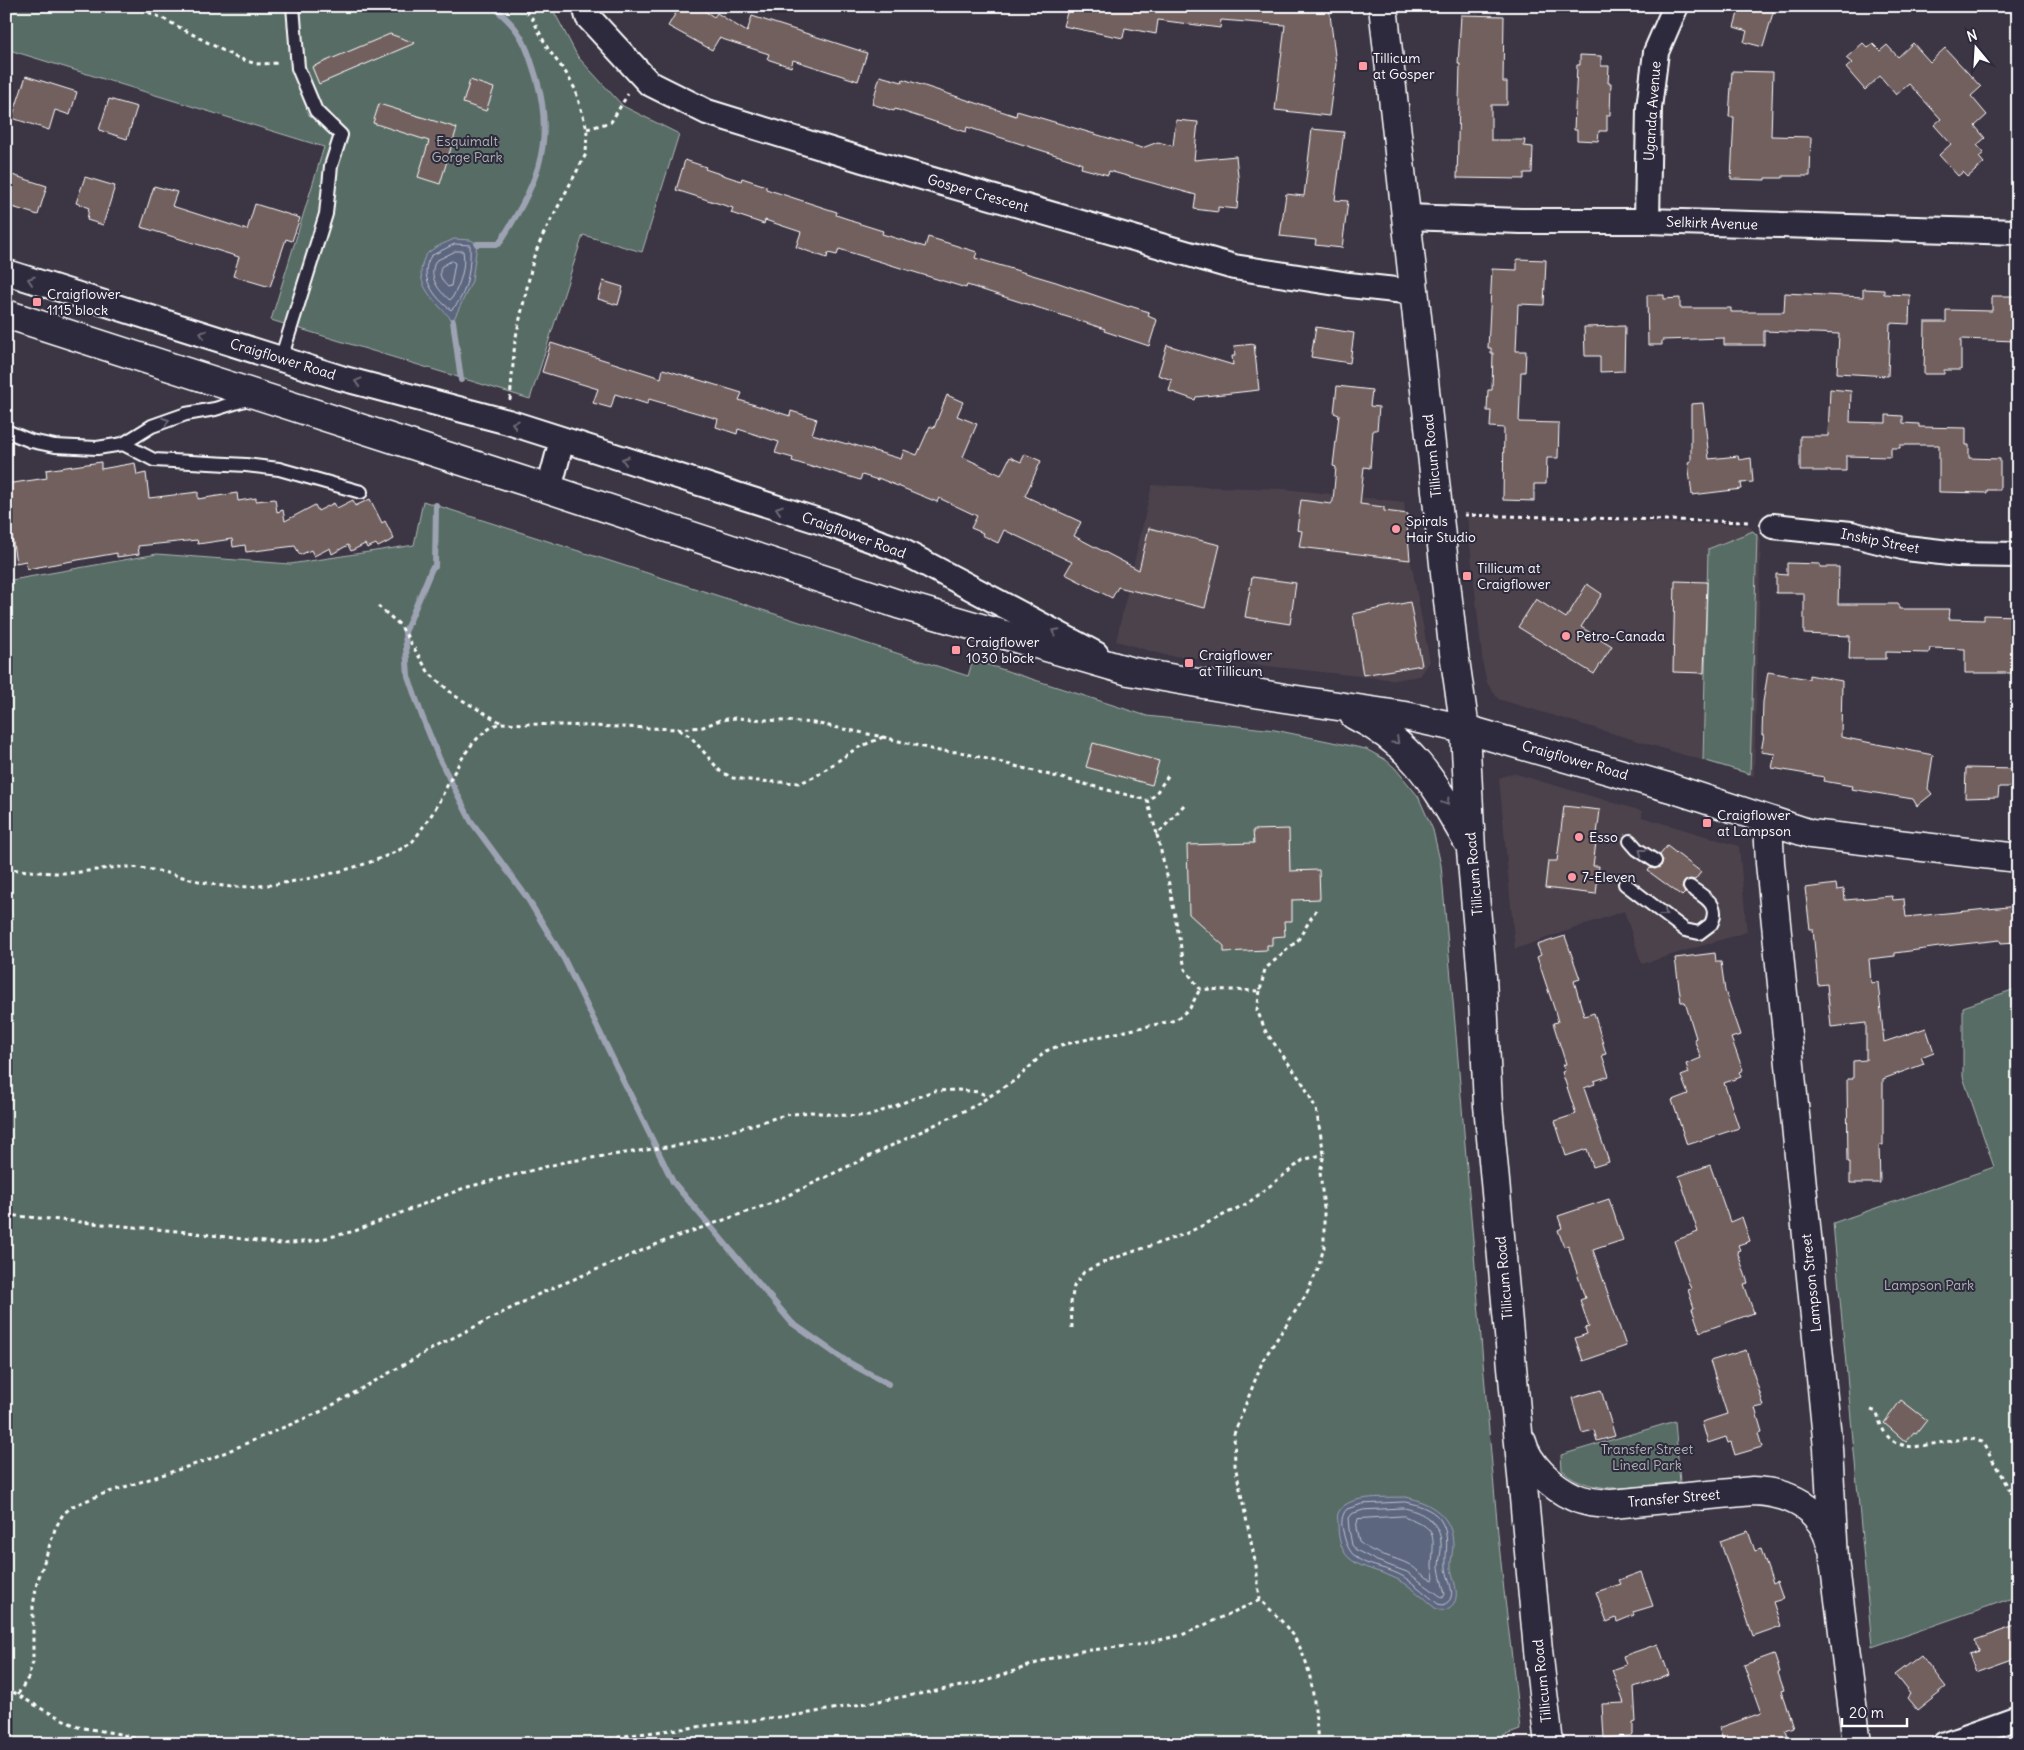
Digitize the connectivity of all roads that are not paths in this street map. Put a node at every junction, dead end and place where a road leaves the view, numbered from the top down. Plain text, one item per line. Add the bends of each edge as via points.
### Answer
1 (293, 6) edge
2 (585, 6) edge
3 (1383, 6) edge
4 (1676, 6) edge
5 (1406, 217) junction
6 (1647, 221) junction
7 (2018, 232) edge
8 (6, 272) edge
9 (1414, 292) junction
10 (6, 314) edge
11 (281, 359) junction
12 (258, 396) junction
13 (6, 431) edge
14 (562, 440) junction
15 (123, 444) junction
16 (549, 488) junction
17 (361, 492) dead end
18 (1773, 526) road end
19 (2018, 555) edge
20 (1128, 671) junction
21 (1305, 701) junction
22 (1465, 728) junction
23 (1768, 821) junction
24 (1630, 840) dead end
25 (1471, 848) junction
26 (2018, 858) edge
27 (1655, 862) dead end
28 (1625, 884) dead end
29 (1690, 887) dead end
30 (1518, 1426) junction
31 (1834, 1559) junction
32 (2018, 1718) edge
33 (1549, 1744) edge
34 (1857, 1744) edge
35 (1945, 1744) edge

1 - 11 lane via 298,68 316,111 340,135 330,166 326,214
2 - 9 street, Gosper Crescent via 588,17 649,83 707,112 1234,267
3 - 5 main road, Tillicum Road
4 - 6 street, Uganda Avenue via 1656,52 1649,108
5 - 6 street, Selkirk Avenue
5 - 9 main road, Tillicum Road
6 - 7 street, Selkirk Avenue
11 -> 8 street, Craigflower Road
9 - 22 main road, Tillicum Road
10 - 12 main road, Craigflower Road
14 -> 11 street, Craigflower Road
15 -> 12 lane via 152,426
12 - 16 main road, Craigflower Road
13 - 15 lane via 31,442 54,446 97,448
14 - 16 street
20 -> 14 street, Craigflower Road via 900,550
15 - 17 lane via 154,460 279,469
16 - 20 main road, Craigflower Road via 898,604
18 - 19 street, Inskip Street via 1840,532 1906,548 1958,554
20 - 21 main road, Craigflower Road
21 - 22 main road, Craigflower Road
21 -> 25 main road via 1352,714 1394,739 1433,783
22 - 23 main road, Craigflower Road via 1672,788
22 - 25 main road, Tillicum Road
23 - 26 main road, Craigflower Road via 1811,834
23 - 31 main road, Lampson Street via 1830,1465
27 -> 24 lane
25 - 30 main road, Tillicum Road via 1488,1105
28 -> 29 lane via 1685,930 1699,932 1711,924 1715,912 1710,901
30 - 31 main road, Transfer Street via 1522,1445 1532,1462 1545,1477 1573,1497 1592,1503 1612,1504 1772,1492 1808,1508 1821,1522 1830,1540
30 - 33 main road, Tillicum Road
31 - 34 main road, Lampson Street
32 - 35 street

